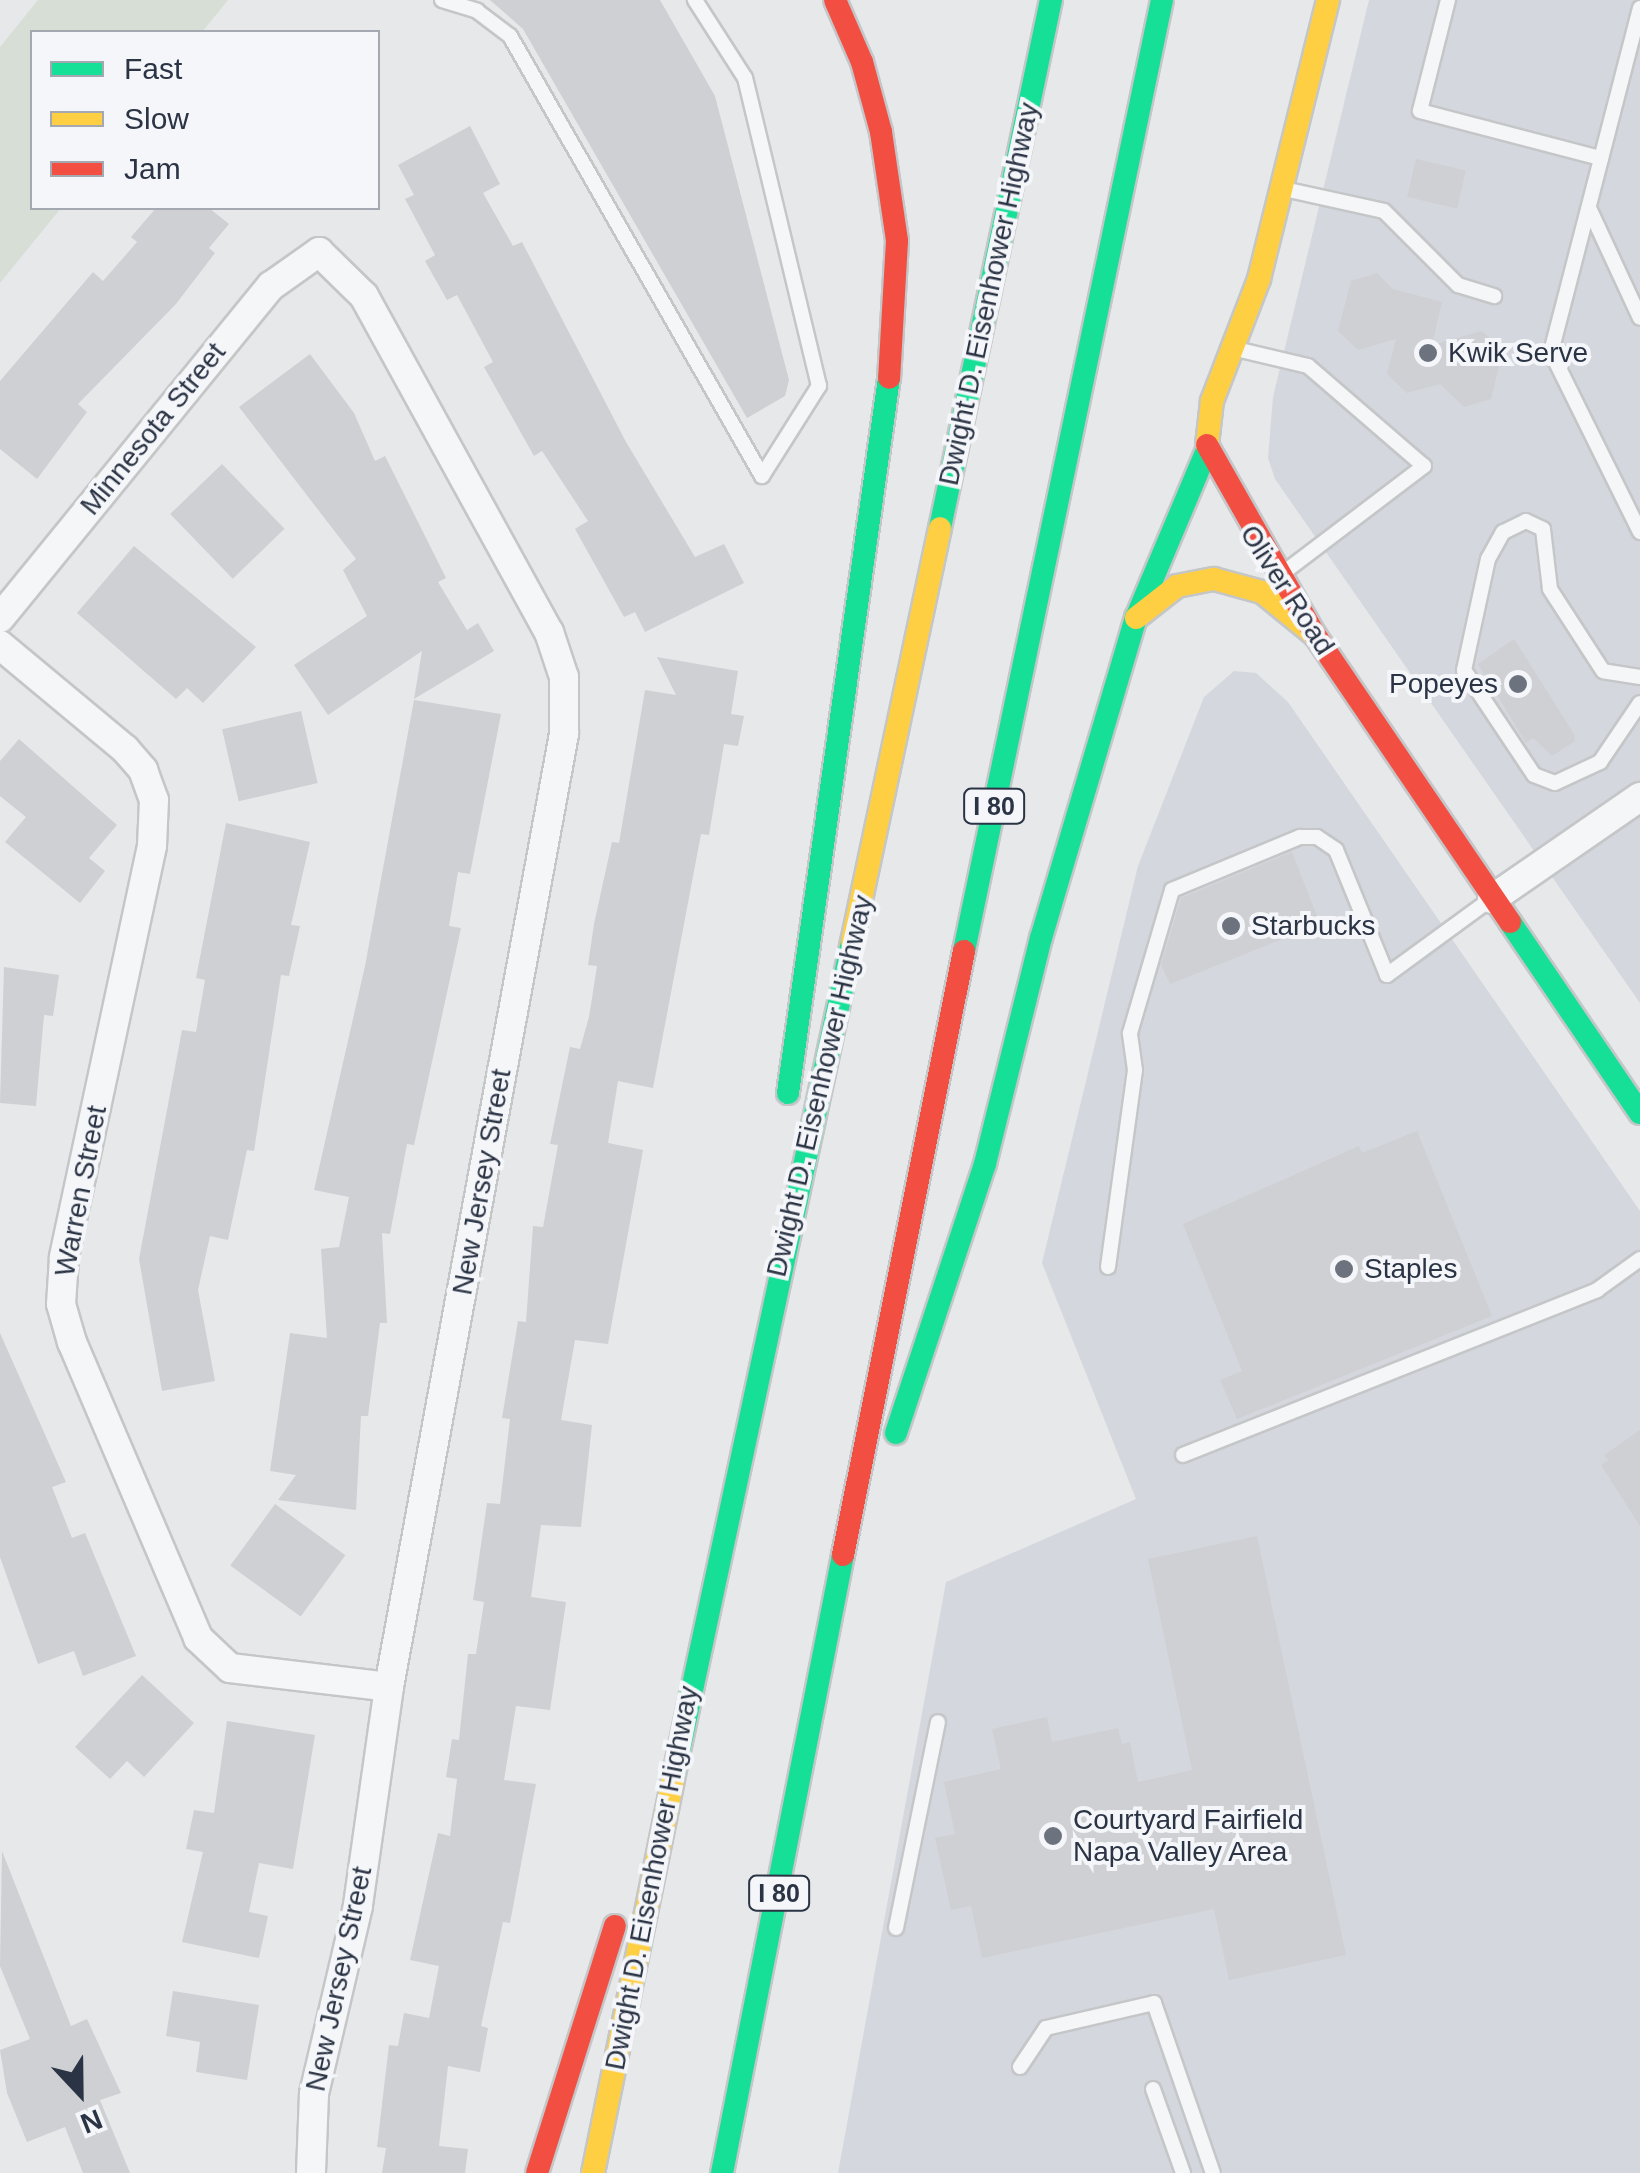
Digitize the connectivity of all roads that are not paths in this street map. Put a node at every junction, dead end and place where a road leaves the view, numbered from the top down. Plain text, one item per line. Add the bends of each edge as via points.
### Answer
1 (442, 0) edge
2 (695, 0) edge
3 (835, 0) edge
4 (1050, 0) edge
5 (1162, 0) edge
6 (1328, 0) edge
7 (1448, 0) edge
8 (1640, 8) edge
9 (1601, 158) junction
10 (1283, 188) junction
11 (1588, 207) junction
12 (320, 252) joint
13 (1494, 296) dead end
14 (1640, 318) edge
15 (1231, 348) junction
16 (1206, 452) junction
17 (1640, 532) edge
18 (1279, 577) junction
19 (0, 618) edge
20 (1136, 618) junction
21 (1315, 635) junction
22 (0, 645) edge
23 (1640, 677) edge
24 (1640, 703) edge
25 (1640, 797) edge
26 (1492, 898) junction
27 (1640, 1113) edge
28 (785, 1121) dead end
29 (780, 1160) dead end
30 (1640, 1259) edge
31 (1108, 1266) dead end
32 (743, 1434) junction
33 (1183, 1455) dead end
34 (836, 1614) junction
35 (389, 1687) junction
36 (684, 1712) junction
37 (938, 1722) dead end
38 (896, 1928) dead end
39 (1020, 2067) dead end
40 (1153, 2090) dead end
41 (310, 2173) edge
42 (537, 2173) edge
43 (593, 2173) edge
44 (722, 2173) edge
45 (1182, 2173) edge
46 (1213, 2173) edge

1 - 2 lane via 477,10 510,36 762,476 818,386 745,78
3 - 28 main road via 862,62 881,132 897,241 896,327
4 - 32 main road, Dwight D. Eisenhower Highway
5 - 34 main road, I 80 via 921,1156
6 - 10 main road
7 - 9 lane via 1420,111
8 - 9 lane
9 - 11 lane
10 - 13 lane via 1384,211 1458,285
10 - 15 main road via 1259,279
11 - 14 lane
11 - 17 lane via 1551,352
12 - 19 street, Minnesota Street via 271,286
12 - 35 street, New Jersey Street via 364,296 549,632 564,678 564,734
15 - 16 main road via 1212,401
15 - 18 lane via 1308,366 1424,466
16 - 18 main road, Oliver Road
16 - 20 main road
18 - 21 main road, Oliver Road
20 - 21 main road via 1177,586 1214,579 1262,592
20 - 34 main road via 1041,938 985,1164
21 - 26 main road, Oliver Road
22 - 35 street, Warren Street via 125,748 143,770 154,800 152,846 64,1258 60,1304 72,1342 198,1638 230,1668
23 - 24 lane via 1603,671 1550,588 1543,530 1535,522 1513,524 1488,560 1464,653 1470,681 1534,775 1555,783 1600,762
25 - 26 street
26 - 27 main road, Oliver Road
26 - 31 lane via 1387,975 1336,850 1317,837 1300,836 1172,890 1130,1033 1135,1070
29 - 32 main road
30 - 33 lane via 1598,1290
32 - 36 main road, Dwight D. Eisenhower Highway
34 - 44 main road, I 80
35 - 41 street, New Jersey Street via 358,1906 314,2094
36 - 42 main road
36 - 43 main road, Dwight D. Eisenhower Highway
37 - 38 lane
39 - 46 lane via 1046,2028 1154,2004
40 - 45 lane

